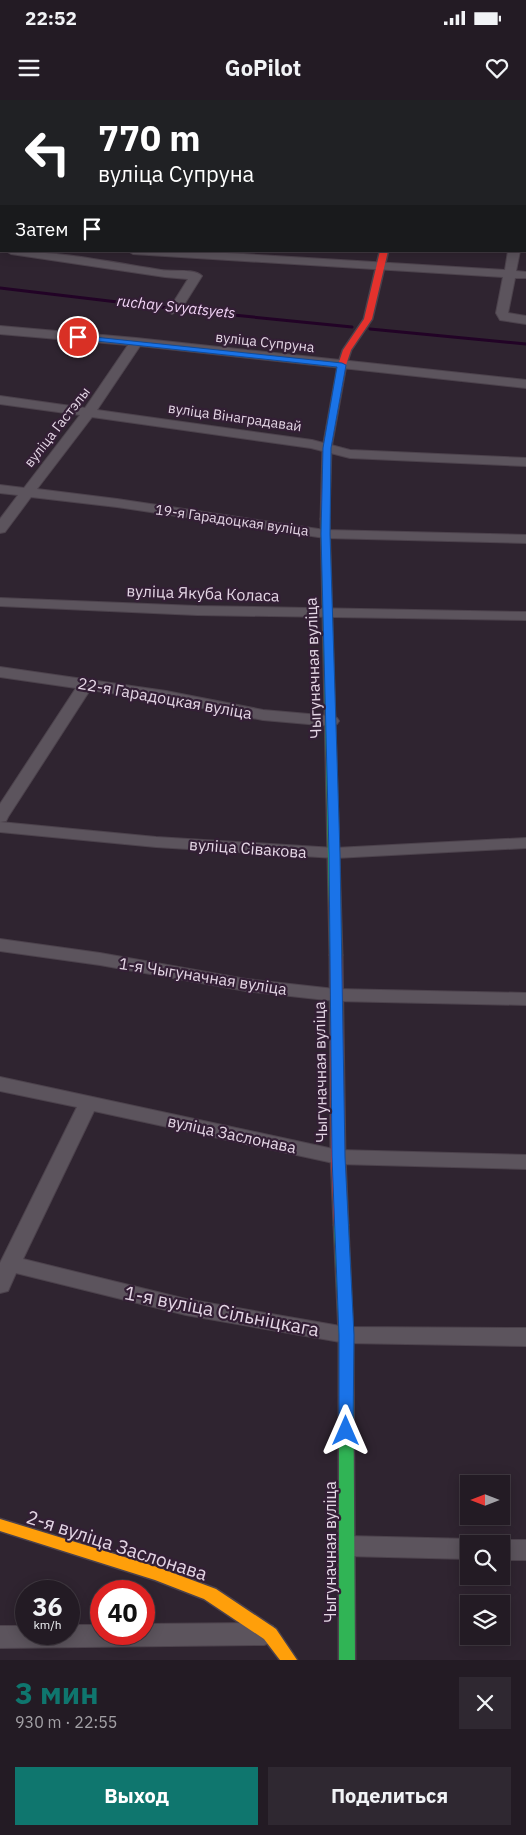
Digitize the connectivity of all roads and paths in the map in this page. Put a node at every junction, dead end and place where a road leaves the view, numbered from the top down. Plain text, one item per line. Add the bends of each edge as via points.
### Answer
1 (18, 252) edge
2 (169, 252) edge
3 (384, 252) edge
4 (514, 252) edge
5 (206, 253) edge
6 (299, 256) edge
7 (380, 266) junction
8 (509, 273) junction
9 (526, 275) edge
10 (175, 308) dead end
11 (526, 320) edge
12 (0, 330) edge
13 (136, 342) junction
14 (342, 365) junction
15 (526, 384) edge
16 (0, 400) edge
17 (87, 411) junction
18 (327, 448) junction
19 (526, 462) edge
20 (0, 489) edge
21 (27, 492) junction
22 (0, 528) edge
23 (325, 534) junction
24 (526, 539) edge
25 (0, 602) edge
26 (328, 614) junction
27 (526, 616) edge
28 (0, 672) edge
29 (86, 684) junction
30 (331, 721) junction
31 (0, 817) edge
32 (0, 827) edge
33 (526, 843) edge
34 (334, 854) junction
35 (0, 944) edge
36 (335, 995) junction
37 (526, 999) edge
38 (0, 1084) edge
39 (88, 1104) junction
40 (338, 1157) junction
41 (526, 1162) edge
42 (12, 1264) junction
43 (0, 1285) edge
44 (346, 1335) junction
45 (526, 1337) edge
46 (0, 1525) edge
47 (346, 1546) junction
48 (460, 1549) edge
49 (510, 1550) edge
50 (526, 1550) edge
51 (270, 1634) junction
52 (0, 1637) edge
53 (289, 1660) edge
54 (347, 1660) edge

1 - 10 street via 196,276
2 - 5 street
3 - 7 street, Чыгуначная вуліца
4 - 8 street
5 - 6 street
6 - 7 street
7 - 8 street
7 - 14 street, Чыгуначная вуліца via 368,320 347,350
8 - 9 street
8 - 11 street via 502,313 504,317
12 - 13 street, вуліца Супруна
13 - 14 street, вуліца Супруна
13 - 17 street, вуліца Гастэлы via 109,387
14 - 15 street, вуліца Супруна
14 - 18 street, Чыгуначная вуліца
16 - 17 street, вуліца Вінаградавай
17 - 18 street, вуліца Вінаградавай
17 - 21 street, вуліца Гастэлы
18 - 19 street, вуліца Вінаградавай via 350,454
18 - 23 street, Чыгуначная вуліца
20 - 21 street, 19-я Гарадоцкая вуліца
21 - 22 street, вуліца Гастэлы
21 - 23 street, 19-я Гарадоцкая вуліца
23 - 24 street, 19-я Гарадоцкая вуліца
23 - 26 street, Чыгуначная вуліца
25 - 26 street, вуліца Якуба Коласа
26 - 27 street, вуліца Якуба Коласа
26 - 30 street, Чыгуначная вуліца
28 - 29 street, 22-я Гарадоцкая вуліца
29 - 30 street, 22-я Гарадоцкая вуліца via 263,715
29 - 31 street
30 - 34 street, Чыгуначная вуліца
32 - 34 street, вуліца Сівакова
33 - 34 street, вуліца Сівакова
34 - 36 street, Чыгуначная вуліца
35 - 36 street, 1-я Чыгуначная вуліца via 246,985
36 - 37 street, 1-я Чыгуначная вуліца
36 - 40 street, Чыгуначная вуліца
38 - 39 street, вуліца Заслонава
39 - 40 street, вуліца Заслонава
39 - 42 street
40 - 41 street, вуліца Заслонава
40 - 44 street, Чыгуначная вуліца
42 - 43 street
42 - 44 street, 1-я вуліца Сільніцкага via 186,1307
44 - 45 street, 1-я вуліца Сільніцкага
44 - 47 street, Чыгуначная вуліца
46 - 51 street, 2-я вуліца Заслонава via 210,1594
47 - 48 street
47 - 54 street, Чыгуначная вуліца
49 - 50 street
51 - 52 street
51 - 53 street, 2-я вуліца Заслонава

